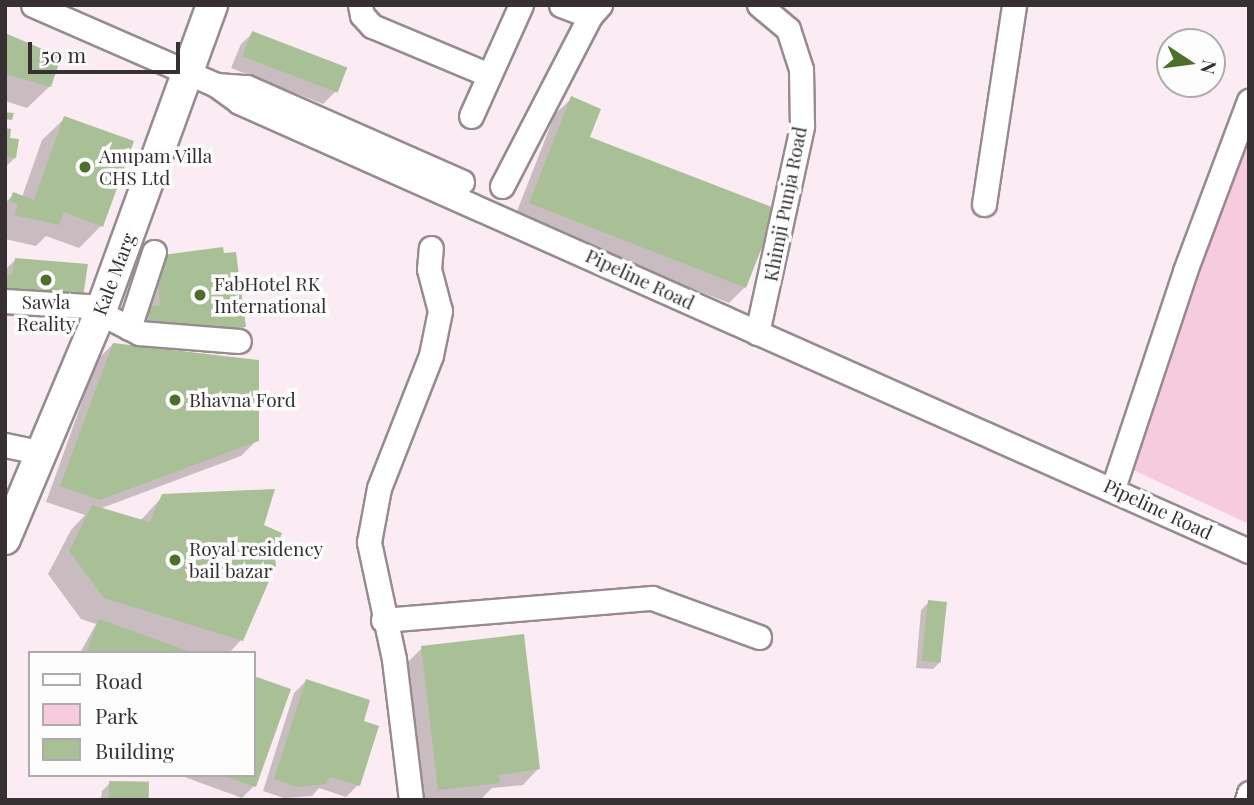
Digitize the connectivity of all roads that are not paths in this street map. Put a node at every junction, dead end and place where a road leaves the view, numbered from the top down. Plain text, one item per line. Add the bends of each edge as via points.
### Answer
1 (33, 5) edge
2 (212, 5) edge
3 (360, 5) edge
4 (521, 5) edge
5 (561, 5) edge
6 (759, 5) edge
7 (1014, 5) edge
8 (595, 11) edge
9 (489, 75) junction
10 (202, 80) junction
11 (1249, 101) edge
12 (471, 116) dead end
13 (502, 186) dead end
14 (984, 204) dead end
15 (431, 248) dead end
16 (154, 252) dead end
17 (5, 300) edge
18 (100, 313) junction
19 (129, 328) junction
20 (758, 328) junction
21 (239, 341) dead end
22 (5, 445) edge
23 (39, 452) junction
24 (1114, 484) junction
25 (5, 538) edge
26 (1249, 539) edge
27 (1249, 551) edge
28 (383, 621) junction
29 (759, 637) dead end
30 (1249, 793) edge
31 (411, 800) edge
32 (1247, 800) edge

1 - 10 street
2 - 10 main road, Kale Marg
3 - 9 street via 372,26
4 - 9 street
5 - 8 street
6 - 20 street, Khimji Punja Road via 788,29 801,69 802,126
7 - 14 street
8 - 13 street
9 - 12 street
10 - 18 main road, Kale Marg
10 - 20 street via 239,102 287,113
11 - 24 street via 1185,271
15 - 28 street via 429,269 440,311 431,355 379,488 369,542
16 - 19 street
17 - 18 street via 87,306
18 - 19 street
18 - 23 main road, Kale Marg
19 - 21 street via 139,333
20 - 24 street
22 - 23 street
23 - 25 main road, Kale Marg
24 - 26 street
24 - 27 street, Pipeline Road
28 - 29 street via 652,598
28 - 31 street via 394,659
30 - 32 street

